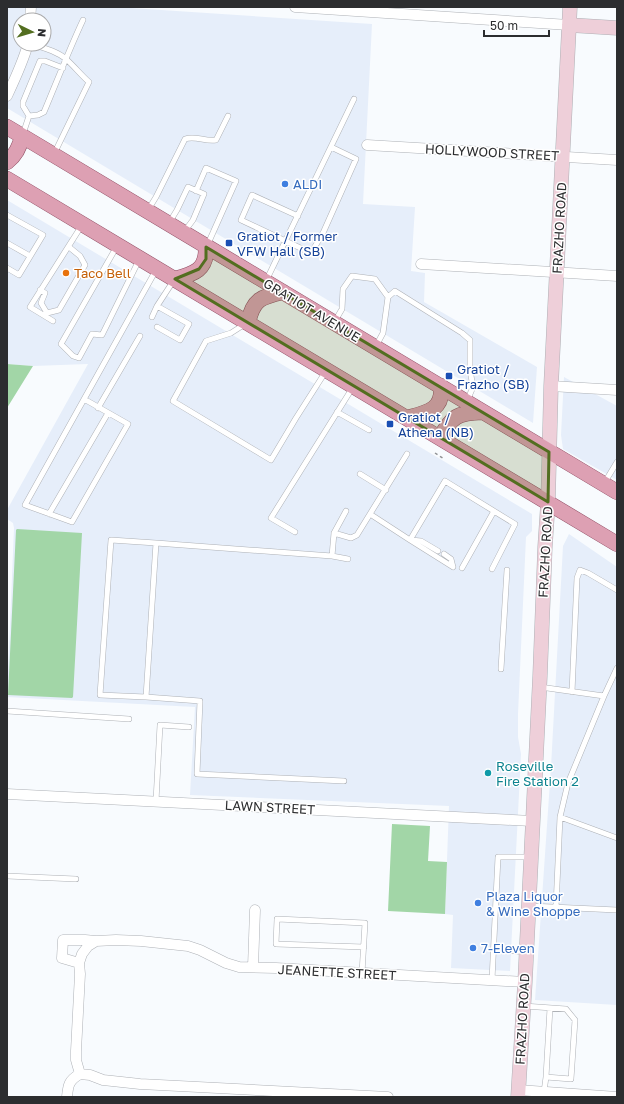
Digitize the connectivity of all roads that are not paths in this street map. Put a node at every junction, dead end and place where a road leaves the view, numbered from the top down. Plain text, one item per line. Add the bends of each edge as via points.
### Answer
1 (294, 7) edge
2 (570, 7) edge
3 (83, 20) dead end
4 (569, 25) junction
5 (617, 28) edge
6 (26, 52) edge
7 (52, 52) edge
8 (65, 59) junction
9 (63, 68) junction
10 (7, 96) edge
11 (354, 99) dead end
12 (29, 116) junction
13 (228, 116) dead end
14 (7, 127) edge
15 (22, 136) junction
16 (367, 145) dead end
17 (331, 147) junction
18 (54, 155) junction
19 (562, 157) junction
20 (617, 160) edge
21 (7, 162) edge
22 (7, 179) edge
23 (196, 190) junction
24 (148, 211) junction
25 (7, 215) edge
26 (298, 216) junction
27 (83, 224) junction
28 (168, 224) junction
29 (184, 233) junction
30 (286, 241) junction
31 (7, 243) edge
32 (118, 245) junction
33 (206, 246) junction
34 (69, 247) junction
35 (30, 256) junction
36 (140, 259) junction
37 (421, 264) dead end
38 (7, 268) edge
39 (157, 269) junction
40 (557, 272) junction
41 (617, 276) edge
42 (175, 279) junction
43 (266, 282) junction
44 (43, 291) junction
45 (283, 292) junction
46 (388, 297) junction
47 (157, 306) junction
48 (152, 317) dead end
49 (53, 321) dead end
50 (334, 322) junction
51 (248, 323) junction
52 (157, 327) dead end
53 (140, 336) dead end
54 (375, 347) junction
55 (327, 370) junction
56 (354, 386) junction
57 (441, 386) junction
58 (551, 386) junction
59 (617, 390) edge
60 (84, 399) junction
61 (467, 402) junction
62 (98, 408) junction
63 (337, 412) junction
64 (482, 412) junction
65 (108, 413) junction
66 (407, 418) junction
67 (369, 430) dead end
68 (440, 438) junction
69 (549, 452) junction
70 (408, 454) dead end
71 (617, 462) edge
72 (360, 474) dead end
73 (604, 484) junction
74 (386, 490) junction
75 (617, 492) edge
76 (548, 502) junction
77 (346, 511) dead end
78 (494, 511) junction
79 (50, 514) junction
80 (370, 514) junction
81 (295, 532) dead end
82 (334, 533) junction
83 (410, 540) junction
84 (156, 543) junction
85 (617, 544) edge
86 (438, 551) dead end
87 (444, 554) dead end
88 (332, 556) junction
89 (348, 559) dead end
90 (462, 568) dead end
91 (492, 569) dead end
92 (507, 570) dead end
93 (617, 590) edge
94 (617, 668) edge
95 (501, 669) dead end
96 (539, 687) junction
97 (572, 692) junction
98 (604, 696) junction
99 (146, 697) junction
100 (7, 711) edge
101 (129, 719) dead end
102 (189, 727) dead end
103 (344, 781) dead end
104 (7, 794) edge
105 (156, 802) junction
106 (560, 817) junction
107 (532, 821) junction
108 (617, 838) edge
109 (531, 857) junction
110 (7, 876) edge
111 (76, 880) dead end
112 (528, 906) junction
113 (556, 907) junction
114 (256, 910) dead end
115 (617, 910) edge
116 (92, 944) junction
117 (364, 947) junction
118 (493, 949) junction
119 (526, 952) junction
120 (79, 963) junction
121 (254, 968) junction
122 (362, 973) junction
123 (492, 980) junction
124 (525, 982) junction
125 (523, 1006) junction
126 (550, 1008) junction
127 (80, 1074) junction
128 (546, 1077) junction
129 (544, 1092) junction
130 (518, 1094) edge
131 (67, 1097) edge
132 (388, 1097) edge
133 (617, 1097) edge

1 - 4 street
2 - 4 street, FRAZHO ROAD
3 - 8 lane
4 - 5 street
4 - 19 street, FRAZHO ROAD
6 - 10 street
7 - 8 lane
8 - 9 lane
8 - 18 lane via 89,82
9 - 12 lane via 44,112
9 - 12 lane via 40,61 23,102
11 - 17 lane
12 - 15 lane
13 - 24 lane via 216,140 190,137 185,139
14 - 15 main road, GRATIOT AVENUE
15 - 18 main road, GRATIOT AVENUE
15 - 21 main road via 16,154
16 - 19 street, HOLLYWOOD STREET
17 - 26 lane
17 - 30 lane via 356,159 323,233 311,253
18 - 24 main road, GRATIOT AVENUE
19 - 20 street, HOLLYWOOD STREET
19 - 40 street, FRAZHO ROAD
22 - 27 main road
23 - 28 lane via 188,187
23 - 29 lane via 204,194 194,220
23 - 33 lane via 206,168 236,181
24 - 28 main road, GRATIOT AVENUE
25 - 35 lane via 43,235
26 - 30 lane
26 - 30 lane via 252,195 241,220
27 - 32 main road
27 - 34 lane
28 - 29 main road, GRATIOT AVENUE
29 - 33 main road, GRATIOT AVENUE
30 - 43 lane
31 - 35 lane
32 - 36 main road
32 - 36 lane via 61,344 73,356 79,358 92,334 102,335
33 - 42 main road via 206,259 199,270
33 - 43 main road, GRATIOT AVENUE
34 - 44 lane
34 - 44 lane via 80,256 85,265 59,310 47,313 41,303
35 - 38 lane via 19,275
36 - 39 main road
37 - 40 street
39 - 42 main road
39 - 60 lane
40 - 41 street
40 - 58 street, FRAZHO ROAD
42 - 47 lane
42 - 51 main road
43 - 45 main road, GRATIOT AVENUE
44 - 49 lane via 30,307
45 - 50 main road, GRATIOT AVENUE
45 - 51 main road via 269,295 254,304
46 - 50 lane via 375,279 352,276 343,289 342,309
46 - 54 lane via 383,333
46 - 61 lane via 395,292 470,340 473,387
47 - 48 lane
47 - 52 lane via 189,324 180,340
50 - 54 main road, GRATIOT AVENUE
51 - 55 main road
51 - 55 lane via 231,333 206,341 173,401 272,460
53 - 62 lane
54 - 57 main road, GRATIOT AVENUE
55 - 56 main road
56 - 63 lane
56 - 66 main road
57 - 61 main road, GRATIOT AVENUE
57 - 66 main road via 441,398 436,407
58 - 59 street
58 - 69 street, FRAZHO ROAD
60 - 62 lane
60 - 79 lane via 25,505
61 - 64 main road, GRATIOT AVENUE
62 - 65 lane
63 - 67 lane
63 - 81 lane via 271,518
64 - 68 main road via 470,412 456,417 447,425
64 - 69 main road, GRATIOT AVENUE
65 - 79 lane
65 - 79 lane via 128,424 72,522
66 - 68 main road
68 - 76 main road
69 - 73 main road, GRATIOT AVENUE
69 - 76 street, FRAZHO ROAD
70 - 74 lane
71 - 73 lane
72 - 74 lane
73 - 75 main road, GRATIOT AVENUE
74 - 80 lane
76 - 85 main road
76 - 96 street, FRAZHO ROAD
77 - 82 lane
78 - 83 lane via 445,481
78 - 90 lane
78 - 91 lane via 515,524
80 - 82 lane via 357,535 351,538
80 - 83 lane
82 - 88 lane
83 - 86 lane via 421,541
83 - 87 lane via 453,567 451,559
84 - 88 lane
84 - 99 lane
84 - 99 lane via 111,540 100,695
88 - 89 lane
92 - 95 lane
93 - 97 lane via 580,570 577,578
94 - 98 lane
96 - 97 lane
96 - 107 street, FRAZHO ROAD
97 - 98 lane
98 - 106 lane via 568,783
99 - 103 lane via 200,701 197,774
100 - 101 lane
102 - 105 lane via 160,726
104 - 105 street, LAWN STREET
105 - 107 street, LAWN STREET
106 - 108 lane
106 - 113 lane
107 - 109 street, FRAZHO ROAD
109 - 112 street, FRAZHO ROAD
109 - 118 lane via 498,857
110 - 111 lane
112 - 113 lane
112 - 119 street, FRAZHO ROAD
113 - 115 lane
114 - 121 street
116 - 120 street via 82,954
116 - 120 street, JEANETTE STREET via 86,940 63,940 62,958
116 - 121 street, JEANETTE STREET via 116,940 188,946 226,963
117 - 117 lane via 365,923 277,920 276,944
117 - 122 lane
118 - 119 lane
118 - 123 lane
119 - 124 street, FRAZHO ROAD
120 - 127 street via 76,1060
121 - 122 street, JEANETTE STREET
122 - 123 street, JEANETTE STREET
123 - 124 street, JEANETTE STREET
124 - 125 street, FRAZHO ROAD
125 - 126 lane
125 - 130 street, FRAZHO ROAD
126 - 128 lane
126 - 128 lane via 566,1009 575,1020 571,1079
127 - 131 street via 70,1082
127 - 132 street via 103,1080 140,1084
128 - 129 lane
129 - 130 street
129 - 133 street

